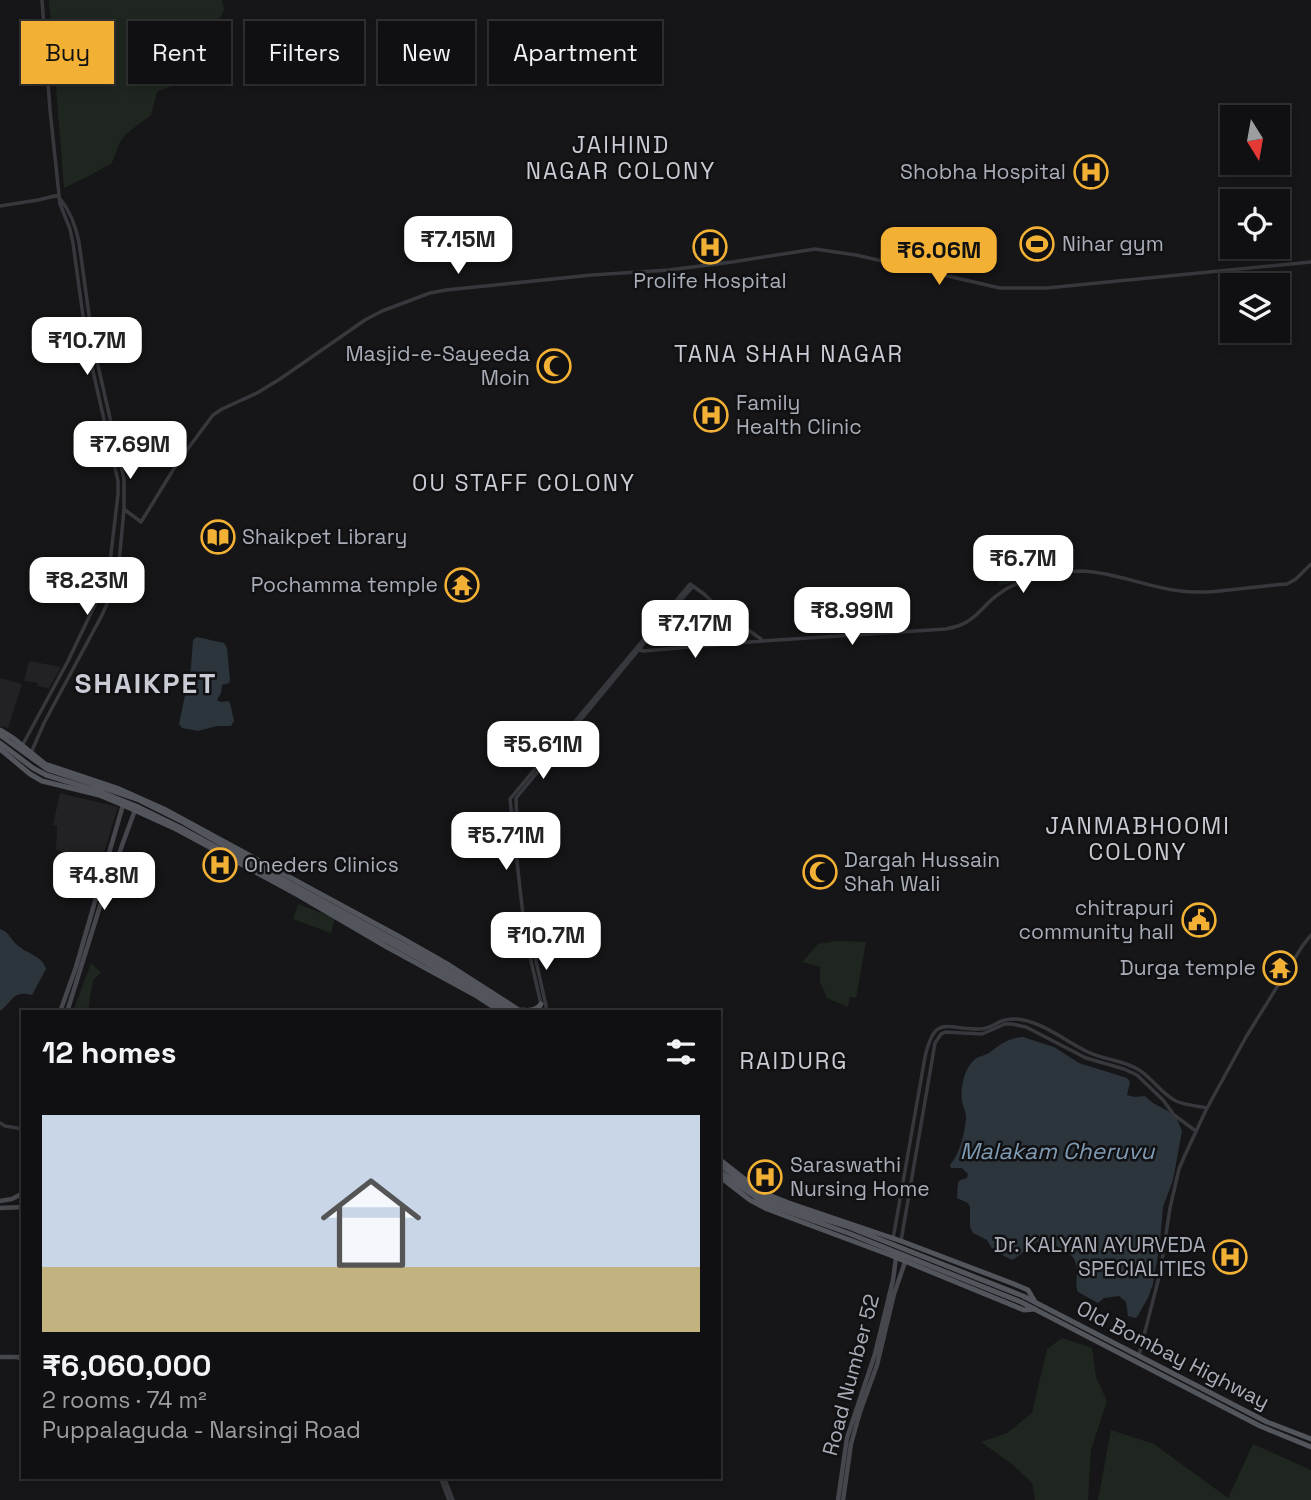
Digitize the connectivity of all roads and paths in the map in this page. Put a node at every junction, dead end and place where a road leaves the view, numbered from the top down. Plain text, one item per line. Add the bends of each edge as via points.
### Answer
1 (42, 0) edge
2 (59, 197) junction
3 (0, 206) edge
4 (1311, 262) edge
5 (116, 509) junction
6 (124, 509) junction
7 (1311, 564) edge
8 (762, 641) junction
9 (639, 647) junction
10 (0, 730) edge
11 (0, 735) edge
12 (0, 743) edge
13 (22, 746) junction
14 (0, 749) edge
15 (30, 753) junction
16 (124, 805) junction
17 (135, 810) junction
18 (514, 816) junction
19 (179, 817) junction
20 (172, 828) junction
21 (103, 872) junction
22 (111, 874) junction
23 (523, 915) junction
24 (379, 927) junction
25 (1311, 935) edge
26 (372, 938) junction
27 (541, 1004) junction
28 (61, 1010) edge
29 (68, 1010) edge
30 (498, 1010) edge
31 (506, 1010) edge
32 (517, 1010) edge
33 (517, 1010) edge
34 (533, 1010) edge
35 (540, 1010) edge
36 (546, 1010) edge
37 (1005, 1022) junction
38 (981, 1031) junction
39 (1142, 1071) junction
40 (1137, 1075) junction
41 (1173, 1098) junction
42 (1166, 1106) junction
43 (1207, 1108) junction
44 (0, 1124) edge
45 (21, 1129) edge
46 (1196, 1131) junction
47 (721, 1162) edge
48 (721, 1163) edge
49 (721, 1175) edge
50 (721, 1176) edge
51 (21, 1195) edge
52 (0, 1201) edge
53 (21, 1207) edge
54 (0, 1208) edge
55 (893, 1239) junction
56 (901, 1241) junction
57 (896, 1258) junction
58 (905, 1262) junction
59 (1022, 1299) junction
60 (1035, 1306) junction
61 (1139, 1355) junction
62 (0, 1357) edge
63 (21, 1358) edge
64 (1311, 1439) edge
65 (1311, 1447) edge
66 (443, 1479) edge
67 (451, 1500) edge
68 (838, 1500) edge
69 (844, 1500) edge

1 - 2 street
2 - 3 street
2 - 5 street via 73,243 87,345 118,481
2 - 6 street via 79,242 93,344 124,479
4 - 6 street via 1006,289 820,249 669,270 446,289 365,320 280,379 212,415 142,522
5 - 6 street
5 - 13 street via 103,588
6 - 15 street via 117,582
7 - 8 street via 1287,584 1208,591 1181,591 1082,571 1059,573 1001,593 972,619 946,629
8 - 9 street via 643,651
8 - 9 street via 692,585
9 - 18 street via 516,798
9 - 18 street via 510,799
10 - 13 main road
11 - 32 main road, bridge via 47,769 139,800 183,822
12 - 31 main road, bridge via 46,775 101,792 181,828
13 - 15 main road
14 - 16 main road via 42,781
15 - 19 main road via 45,764 117,788
16 - 17 main road
16 - 21 main road
17 - 20 main road
17 - 22 main road
18 - 23 street
19 - 20 main road
19 - 24 main road
20 - 26 main road
21 - 22 main road
21 - 28 main road
22 - 29 main road
23 - 27 street
23 - 36 street
24 - 26 main road
24 - 33 main road
25 - 43 street
26 - 30 main road
27 - 34 main road
27 - 35 street
37 - 38 street
37 - 39 street via 1028,1021 1090,1053
37 - 40 street
38 - 55 street via 946,1026 936,1029 929,1040
38 - 56 street via 945,1032 935,1043
39 - 40 street
39 - 41 street
40 - 42 street
41 - 42 street
41 - 43 street
42 - 46 street
43 - 46 street
44 - 45 street
46 - 61 street via 1177,1179
47 - 55 main road, Old Bombay Highway via 761,1192
48 - 59 main road via 767,1199 846,1226
49 - 59 main road via 764,1203
50 - 57 main road via 757,1205
51 - 52 main road
53 - 54 main road
55 - 56 main road, Old Bombay Highway
56 - 60 main road, Old Bombay Highway via 1028,1290
57 - 58 main road
57 - 68 main road, Road Number 52 via 876,1354 847,1438
58 - 60 main road via 1024,1311
58 - 69 main road, Road Number 52 via 851,1444
59 - 60 main road
60 - 61 main road, Old Bombay Highway
60 - 65 main road via 1260,1426
61 - 64 main road, Old Bombay Highway via 1267,1422
62 - 63 main road
66 - 67 street

